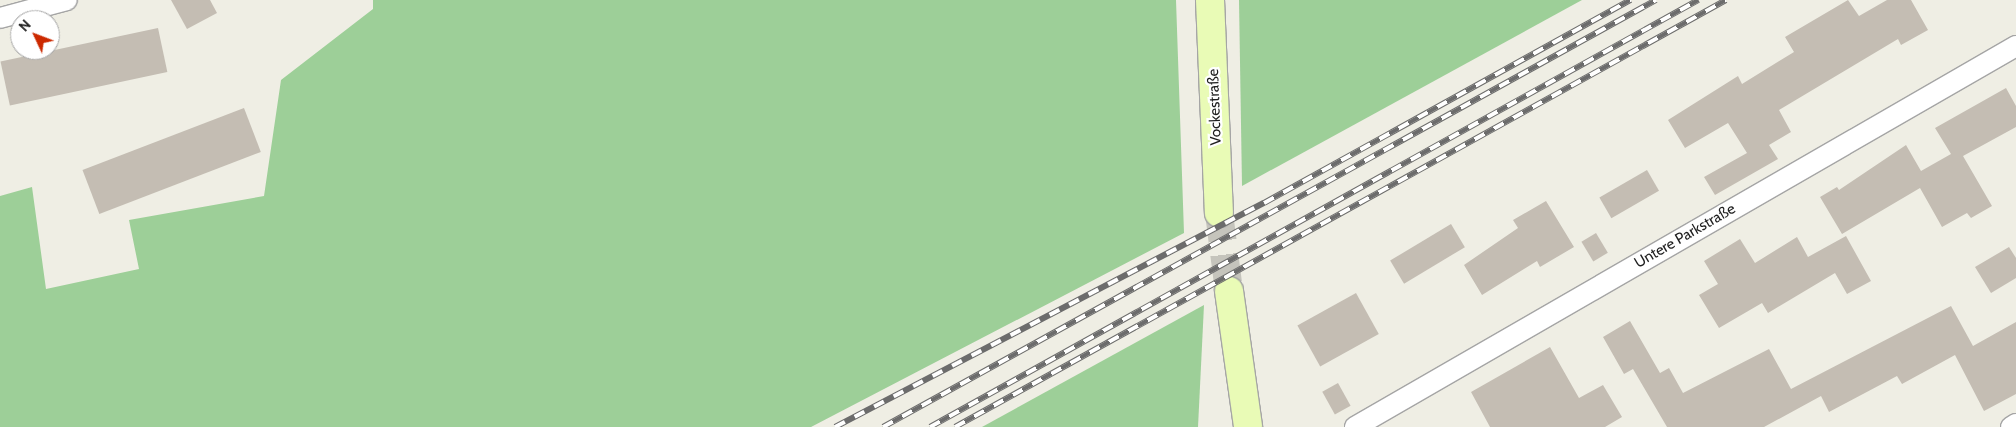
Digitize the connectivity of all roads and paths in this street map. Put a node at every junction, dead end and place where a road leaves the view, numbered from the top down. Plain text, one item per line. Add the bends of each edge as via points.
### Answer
1 (67, 0) edge
2 (1210, 0) edge
3 (4, 12) edge
4 (2016, 46) edge
5 (1219, 213) tunnel mouth
6 (1229, 291) tunnel mouth
7 (2016, 424) edge
8 (1248, 427) edge
9 (1355, 427) edge
10 (2011, 427) edge

1 - 3 street
2 - 5 main road, Vockestraße
4 - 9 street, Untere Parkstraße
6 - 8 main road
7 - 10 street

